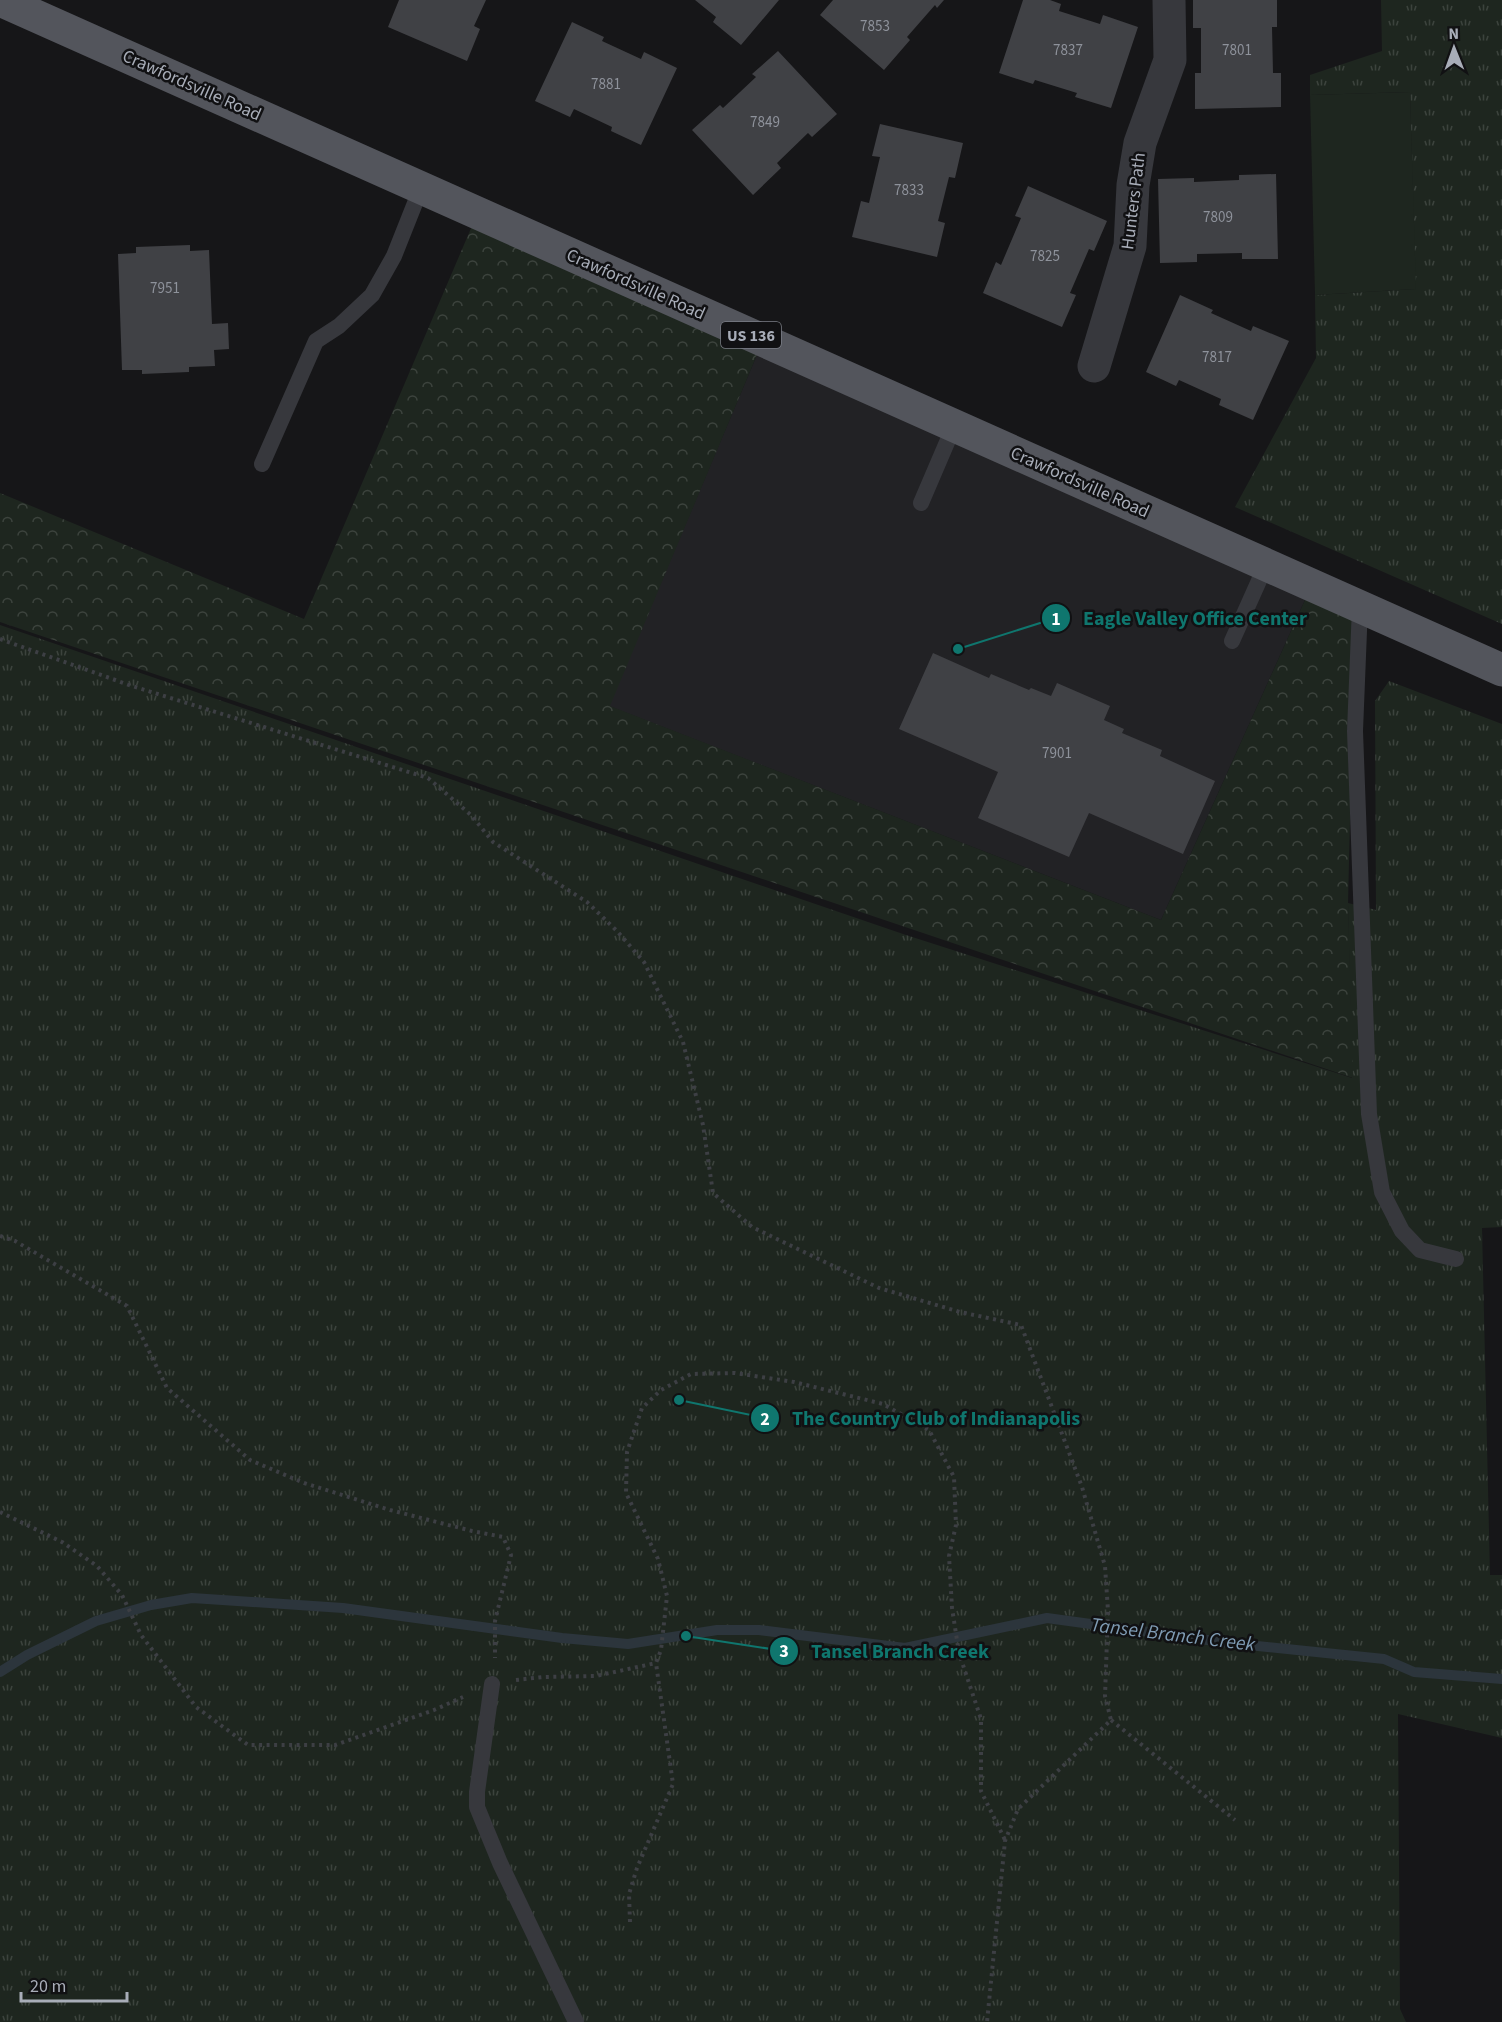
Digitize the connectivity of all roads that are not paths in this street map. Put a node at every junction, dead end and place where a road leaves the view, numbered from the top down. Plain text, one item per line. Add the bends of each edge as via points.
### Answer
1 (0, 0) edge
2 (1169, 0) edge
3 (421, 188) junction
4 (1094, 366) dead end
5 (954, 426) junction
6 (262, 464) dead end
7 (921, 503) dead end
8 (1266, 565) junction
9 (1360, 606) junction
10 (1232, 640) dead end
11 (1502, 670) edge
12 (1456, 1259) dead end
13 (492, 1684) road end
14 (576, 2022) edge

1 - 3 main road, Crawfordsville Road / US 136
2 - 4 street, Hunters Path via 1170,60 1140,143 1130,246
3 - 5 main road, Crawfordsville Road / US 136
3 - 6 lane via 394,256 372,295 339,326 316,341
5 - 7 lane
5 - 8 main road, Crawfordsville Road / US 136
8 - 9 main road, Crawfordsville Road / US 136
8 - 10 lane
9 - 11 main road, Crawfordsville Road / US 136
9 - 12 lane via 1355,731 1369,1114 1382,1192 1402,1231 1420,1250
13 - 14 lane via 477,1807

